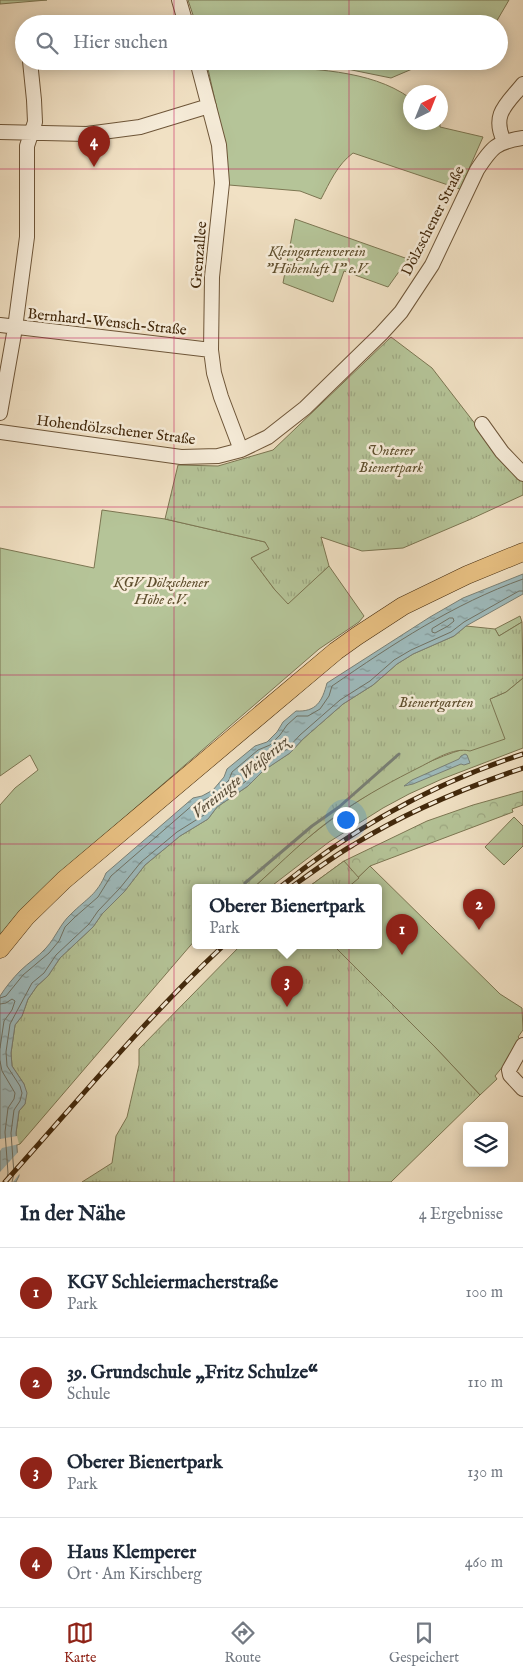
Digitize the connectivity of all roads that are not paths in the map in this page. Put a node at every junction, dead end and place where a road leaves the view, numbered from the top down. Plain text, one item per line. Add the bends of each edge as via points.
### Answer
1 (178, 0) edge
2 (183, 15) edge
3 (31, 70) edge
4 (199, 70) edge
5 (523, 84) edge
6 (209, 106) junction
7 (0, 132) edge
8 (31, 133) junction
9 (523, 138) edge
10 (504, 141) junction
11 (0, 326) edge
12 (15, 328) junction
13 (212, 350) junction
14 (306, 408) joint
15 (0, 413) edge
16 (482, 424) dead end
17 (0, 432) edge
18 (241, 450) junction
19 (523, 474) edge
20 (523, 552) edge
21 (0, 950) edge
22 (523, 1046) edge
23 (523, 1089) edge

1 - 2 street
3 - 8 street via 35,122
4 - 6 street, Grenzallee
5 - 10 street via 499,117 498,125
6 - 8 street via 140,127 87,134
6 - 13 street, Grenzallee via 219,145 222,183 212,277
7 - 8 street
8 - 12 street via 27,146 27,237
9 - 10 street
10 - 14 street, Dölzschener Straße via 490,152 477,170 432,265 411,299 382,334
11 - 12 street, Bernhard-Wensch-Straße
12 - 13 street, Bernhard-Wensch-Straße
12 - 15 street
13 - 18 street, Grenzallee via 214,373
14 - 18 street, Hohendölzschener Straße via 268,437
16 - 19 street
17 - 18 street, Hohendölzschener Straße via 181,457 218,456
20 - 21 main road via 403,606 336,651 64,880 26,917
22 - 23 street via 510,1070 510,1075

